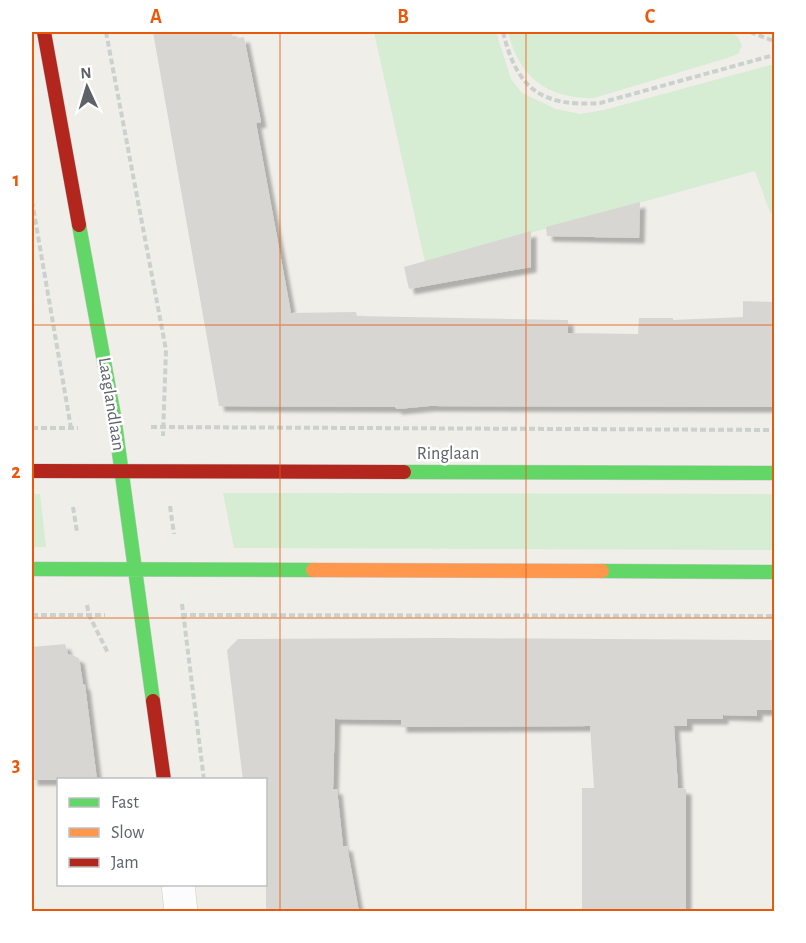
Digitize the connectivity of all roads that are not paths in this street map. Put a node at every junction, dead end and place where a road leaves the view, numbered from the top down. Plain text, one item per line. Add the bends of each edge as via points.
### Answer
1 (44, 32) edge
2 (32, 471) edge
3 (122, 471) junction
4 (774, 473) edge
5 (136, 568) junction
6 (32, 569) edge
7 (774, 572) edge
8 (164, 778) edge
9 (178, 886) edge
10 (181, 912) edge

1 - 3 street, Laaglandlaan
2 - 3 street, Ringlaan
3 - 4 street, Ringlaan
3 - 5 street, Laaglandlaan
5 - 6 street
5 - 7 street
5 - 8 street, Laaglandlaan
9 - 10 street

